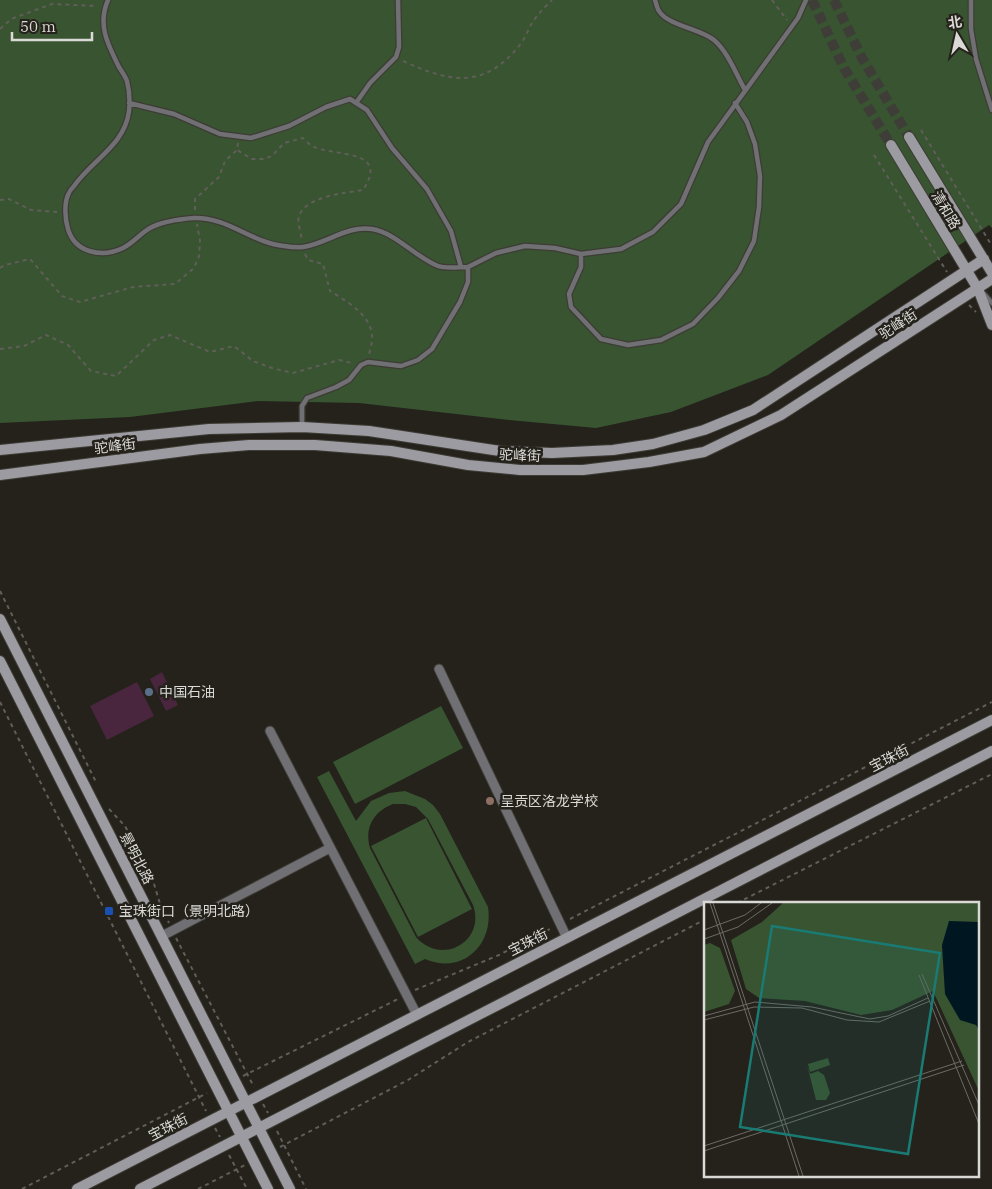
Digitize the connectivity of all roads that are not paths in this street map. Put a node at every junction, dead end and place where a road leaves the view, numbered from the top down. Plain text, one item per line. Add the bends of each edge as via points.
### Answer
1 (108, 0) edge
2 (398, 0) edge
3 (655, 0) edge
4 (806, 0) edge
5 (970, 0) edge
6 (745, 90) junction
7 (129, 103) junction
8 (356, 103) junction
9 (735, 103) junction
10 (992, 110) edge
11 (909, 137) tunnel mouth
12 (891, 145) tunnel mouth
13 (581, 254) junction
14 (984, 259) junction
15 (461, 267) junction
16 (468, 267) junction
17 (967, 270) junction
18 (992, 273) edge
19 (992, 279) edge
20 (978, 289) junction
21 (992, 303) edge
22 (992, 325) edge
23 (302, 427) junction
24 (0, 450) edge
25 (0, 475) edge
26 (0, 619) edge
27 (0, 661) edge
28 (439, 670) dead end
29 (992, 720) edge
30 (270, 732) dead end
31 (992, 752) edge
32 (330, 848) junction
33 (162, 936) junction
34 (567, 938) junction
35 (417, 1015) junction
36 (246, 1102) junction
37 (228, 1112) junction
38 (259, 1128) junction
39 (241, 1137) junction
40 (77, 1189) edge
41 (140, 1189) edge
42 (268, 1189) edge
43 (290, 1189) edge

1 - 7 lane via 103,27 106,42 127,81
2 - 8 lane via 399,47 396,58 370,83
3 - 6 lane via 660,13 716,41
4 - 6 lane via 798,18
5 - 10 lane via 976,59
6 - 9 lane
7 - 8 lane via 174,114 220,134 251,138 289,126 326,107 350,99
7 - 15 lane via 125,128 114,146 79,179 68,195 68,230 76,245 87,252 106,253 124,248 151,227 196,218 214,220 258,240 282,246 302,247 352,230 372,229 439,266
8 - 15 lane via 367,110 392,148 428,188 451,231
9 - 13 lane via 708,142 681,204 653,232 621,248
9 - 13 lane via 755,144 760,176 754,241 739,271 693,324 662,340 628,345 601,338 571,307 569,294 581,267
11 - 14 main road, 清和路
12 - 17 main road, 清和路
13 - 16 lane via 525,246 496,254
14 - 17 main road, 驼峰街
14 - 18 main road, 清和路
15 - 16 lane
16 - 23 lane via 468,282 460,302 432,349 418,360 401,366 368,362 361,365 348,380 307,398 302,406
17 - 20 main road, 清和路
17 - 23 main road, 驼峰街 via 753,410 704,430 653,444 613,450 500,452 369,431
19 - 20 main road, 驼峰街
20 - 21 lane, 清和路
20 - 22 main road, 清和路
20 - 25 main road, 驼峰街 via 781,415 704,452 583,470 520,470 381,451 315,445 249,445
23 - 24 main road, 驼峰街 via 209,429
26 - 33 main road, 景明北路
27 - 37 main road
28 - 34 street
29 - 34 main road, 宝珠街
30 - 32 street
31 - 38 main road
32 - 33 street
32 - 35 street
33 - 36 main road, 景明北路
34 - 35 main road, 宝珠街
35 - 36 main road, 宝珠街
36 - 37 main road, 宝珠街
36 - 38 main road, 景明北路
37 - 39 main road
37 - 40 main road, 宝珠街
38 - 39 main road
38 - 43 main road, 景明北路
39 - 41 main road
39 - 42 main road

